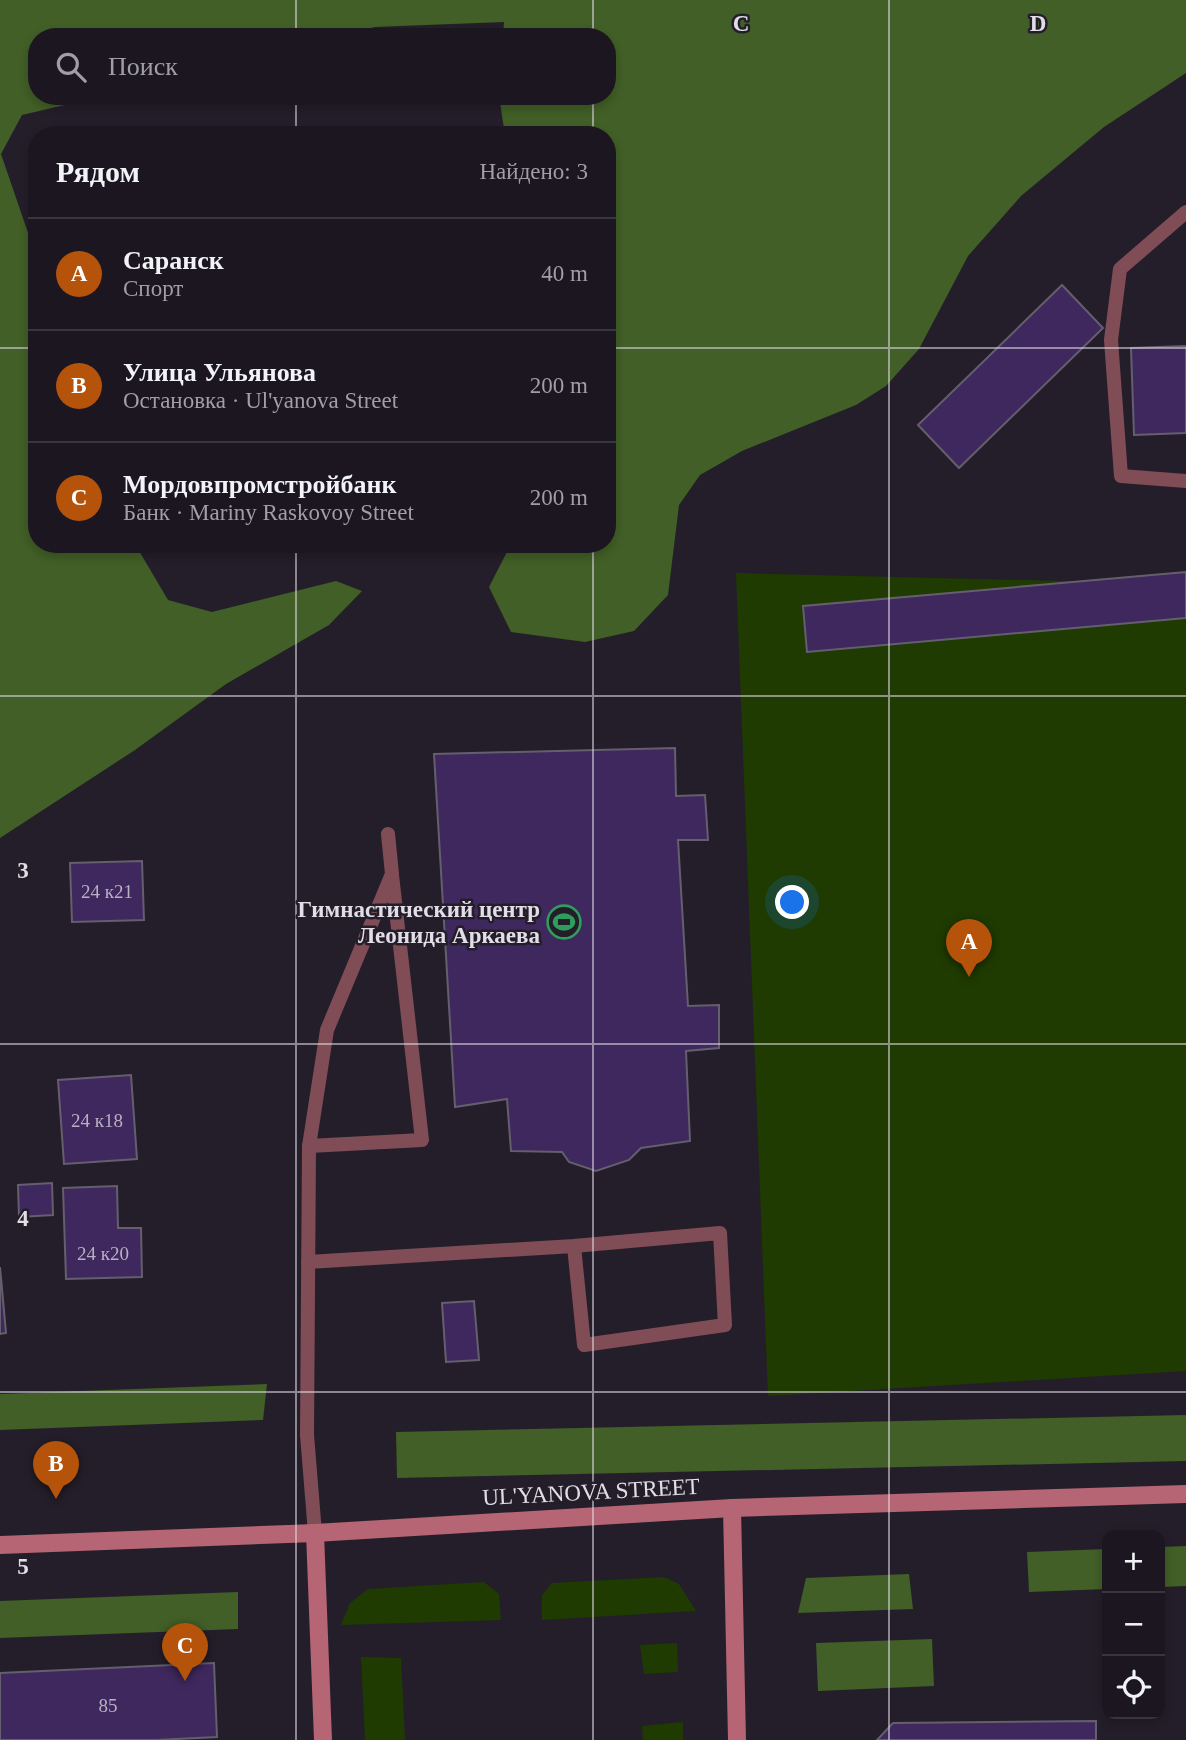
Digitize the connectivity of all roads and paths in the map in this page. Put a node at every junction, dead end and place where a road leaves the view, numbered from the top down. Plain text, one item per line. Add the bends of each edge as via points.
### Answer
1 (1186, 212) edge
2 (1186, 481) edge
3 (388, 834) dead end
4 (392, 874) junction
5 (309, 1146) junction
6 (574, 1246) junction
7 (308, 1262) junction
8 (1186, 1494) edge
9 (732, 1508) junction
10 (315, 1533) junction
11 (0, 1545) edge
12 (323, 1740) edge
13 (737, 1740) edge

1 - 2 lane via 1119,269 1111,340 1121,476
3 - 4 lane
4 - 5 lane via 327,1030
4 - 5 lane via 422,1140
5 - 7 lane
6 - 6 lane via 584,1345 725,1325 720,1233
6 - 7 lane
7 - 10 lane via 307,1435
8 - 9 main road, UL'YANOVA STREET
9 - 10 main road, UL'YANOVA STREET
9 - 13 main road
10 - 11 main road, UL'YANOVA STREET
10 - 12 main road

